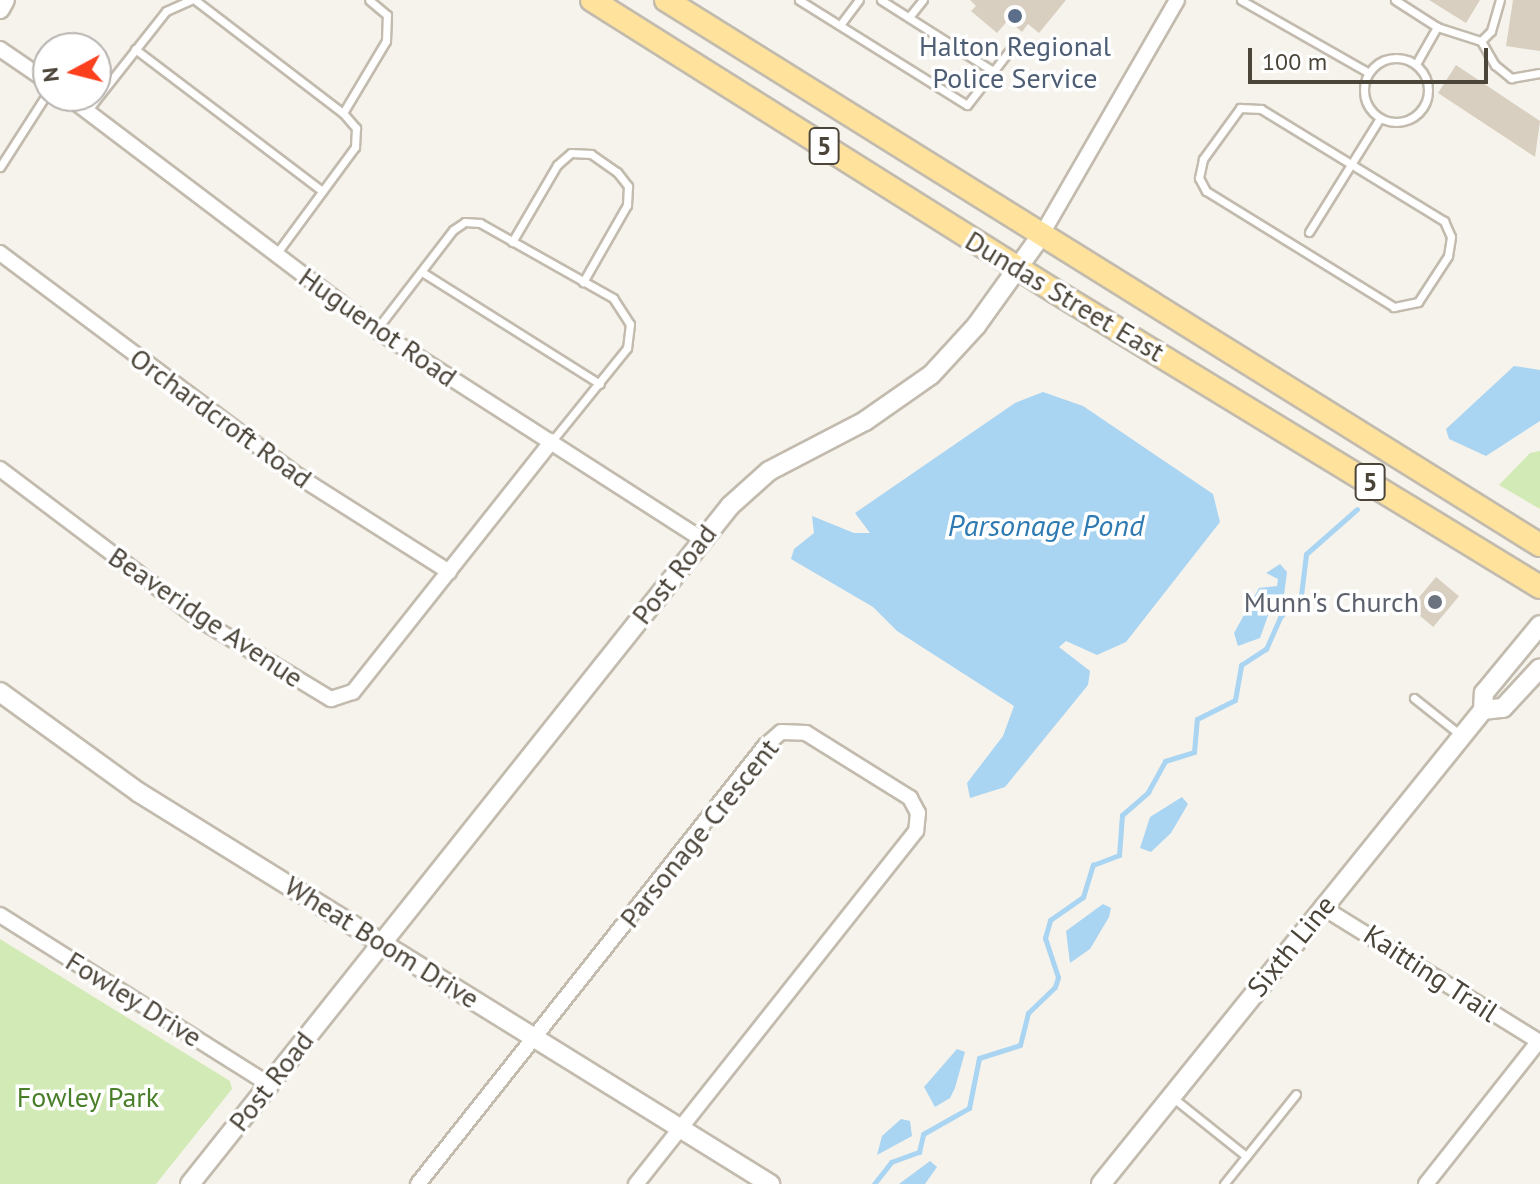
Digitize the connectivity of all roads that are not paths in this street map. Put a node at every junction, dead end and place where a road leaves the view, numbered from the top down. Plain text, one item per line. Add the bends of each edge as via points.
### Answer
1 (5, 0) edge
2 (193, 0) edge
3 (369, 0) edge
4 (592, 0) edge
5 (666, 0) edge
6 (799, 0) edge
7 (859, 0) edge
8 (881, 0) edge
9 (923, 0) edge
10 (1177, 0) edge
11 (1241, 0) edge
12 (1395, 0) edge
13 (1500, 0) edge
14 (0, 9) edge
15 (909, 17) junction
16 (840, 25) junction
17 (1437, 27) junction
18 (1481, 41) junction
19 (1013, 46) dead end
20 (0, 49) edge
21 (135, 49) junction
22 (1416, 64) junction
23 (32, 71) edge
24 (993, 71) junction
25 (1369, 73) junction
26 (1540, 73) edge
27 (112, 79) edge
28 (35, 112) edge
29 (88, 112) edge
30 (343, 113) junction
31 (1380, 118) junction
32 (1352, 166) junction
33 (0, 167) edge
34 (322, 191) junction
35 (1309, 232) dead end
36 (1042, 234) junction
37 (512, 242) junction
38 (0, 253) edge
39 (276, 254) junction
40 (1017, 268) junction
41 (422, 272) junction
42 (583, 282) junction
43 (376, 330) junction
44 (600, 384) junction
45 (552, 441) junction
46 (0, 469) edge
47 (702, 539) junction
48 (1540, 545) edge
49 (449, 572) junction
50 (1540, 587) edge
51 (1540, 625) edge
52 (1540, 668) edge
53 (0, 692) edge
54 (1414, 698) dead end
55 (1483, 710) junction
56 (1462, 736) junction
57 (1322, 907) junction
58 (0, 915) edge
59 (382, 942) junction
60 (535, 1037) junction
61 (1540, 1041) edge
62 (268, 1084) junction
63 (1296, 1094) dead end
64 (1171, 1096) junction
65 (681, 1129) junction
66 (1246, 1156) junction
67 (190, 1184) edge
68 (418, 1184) edge
69 (636, 1184) edge
70 (770, 1184) edge
71 (1101, 1184) edge
72 (1224, 1184) edge
73 (1426, 1184) edge

1 - 14 street
2 - 21 lane via 166,11
2 - 30 lane
3 - 30 lane via 387,15 386,41
4 - 40 main road, Dundas Street East / 5
5 - 36 main road, Dundas Street East / 5
6 - 16 lane
7 - 16 lane
8 - 15 lane
9 - 15 lane
10 - 36 street, Post Road
11 - 25 lane
12 - 17 lane
13 - 18 lane via 1491,31
15 - 24 lane
16 - 24 lane via 967,105
17 - 18 lane
17 - 22 lane
18 - 26 lane via 1495,65 1511,78
19 - 24 lane
20 - 23 street
21 - 27 lane
21 - 34 lane
22 - 25 lane via 1389,58
22 - 31 lane via 1428,85 1423,109 1405,121
25 - 31 lane via 1365,100
28 - 33 lane
29 - 39 street, Huguenot Road
30 - 34 lane via 358,137
31 - 32 lane
32 - 32 lane via 1444,221 1448,256 1418,302 1394,307 1206,191 1199,178 1203,159 1240,108 1261,109
32 - 35 lane
34 - 39 lane
36 - 40 street, Post Road
36 - 48 main road, Dundas Street East / 5
37 - 41 lane via 480,223 465,222
37 - 42 lane
37 - 42 lane via 557,165 571,153 591,154 628,186 627,205
38 - 49 street, Orchardcroft Road via 290,470
39 - 43 street, Huguenot Road
40 - 47 street, Post Road via 976,326 931,375 865,421 769,471
40 - 50 main road, Dundas Street East / 5
41 - 43 lane
41 - 44 lane
42 - 44 lane via 613,298 630,324 627,348
43 - 45 street, Huguenot Road
44 - 45 lane
45 - 47 street, Huguenot Road
45 - 49 street, Beaveridge Avenue
46 - 49 street, Beaveridge Avenue via 192,614 331,699 353,692
47 - 59 street, Post Road
51 - 55 street, Sixth Line via 1484,693
52 - 55 street, Sixth Line via 1503,708
53 - 59 street, Wheat Boom Drive via 138,792
54 - 56 lane
55 - 56 street, Sixth Line
56 - 57 street, Sixth Line
57 - 61 street, Kaitting Trail
57 - 64 street, Sixth Line
58 - 62 street, Fowley Drive
59 - 60 street, Wheat Boom Drive
59 - 62 street, Post Road
60 - 65 street, Wheat Boom Drive
60 - 65 street, Parsonage Crescent via 781,732 806,733 904,792 918,813 911,840
60 - 68 street
61 - 73 street
62 - 67 street, Post Road
63 - 66 lane
64 - 66 lane
64 - 71 street, Sixth Line
65 - 69 street
65 - 70 street, Wheat Boom Drive
66 - 72 lane

